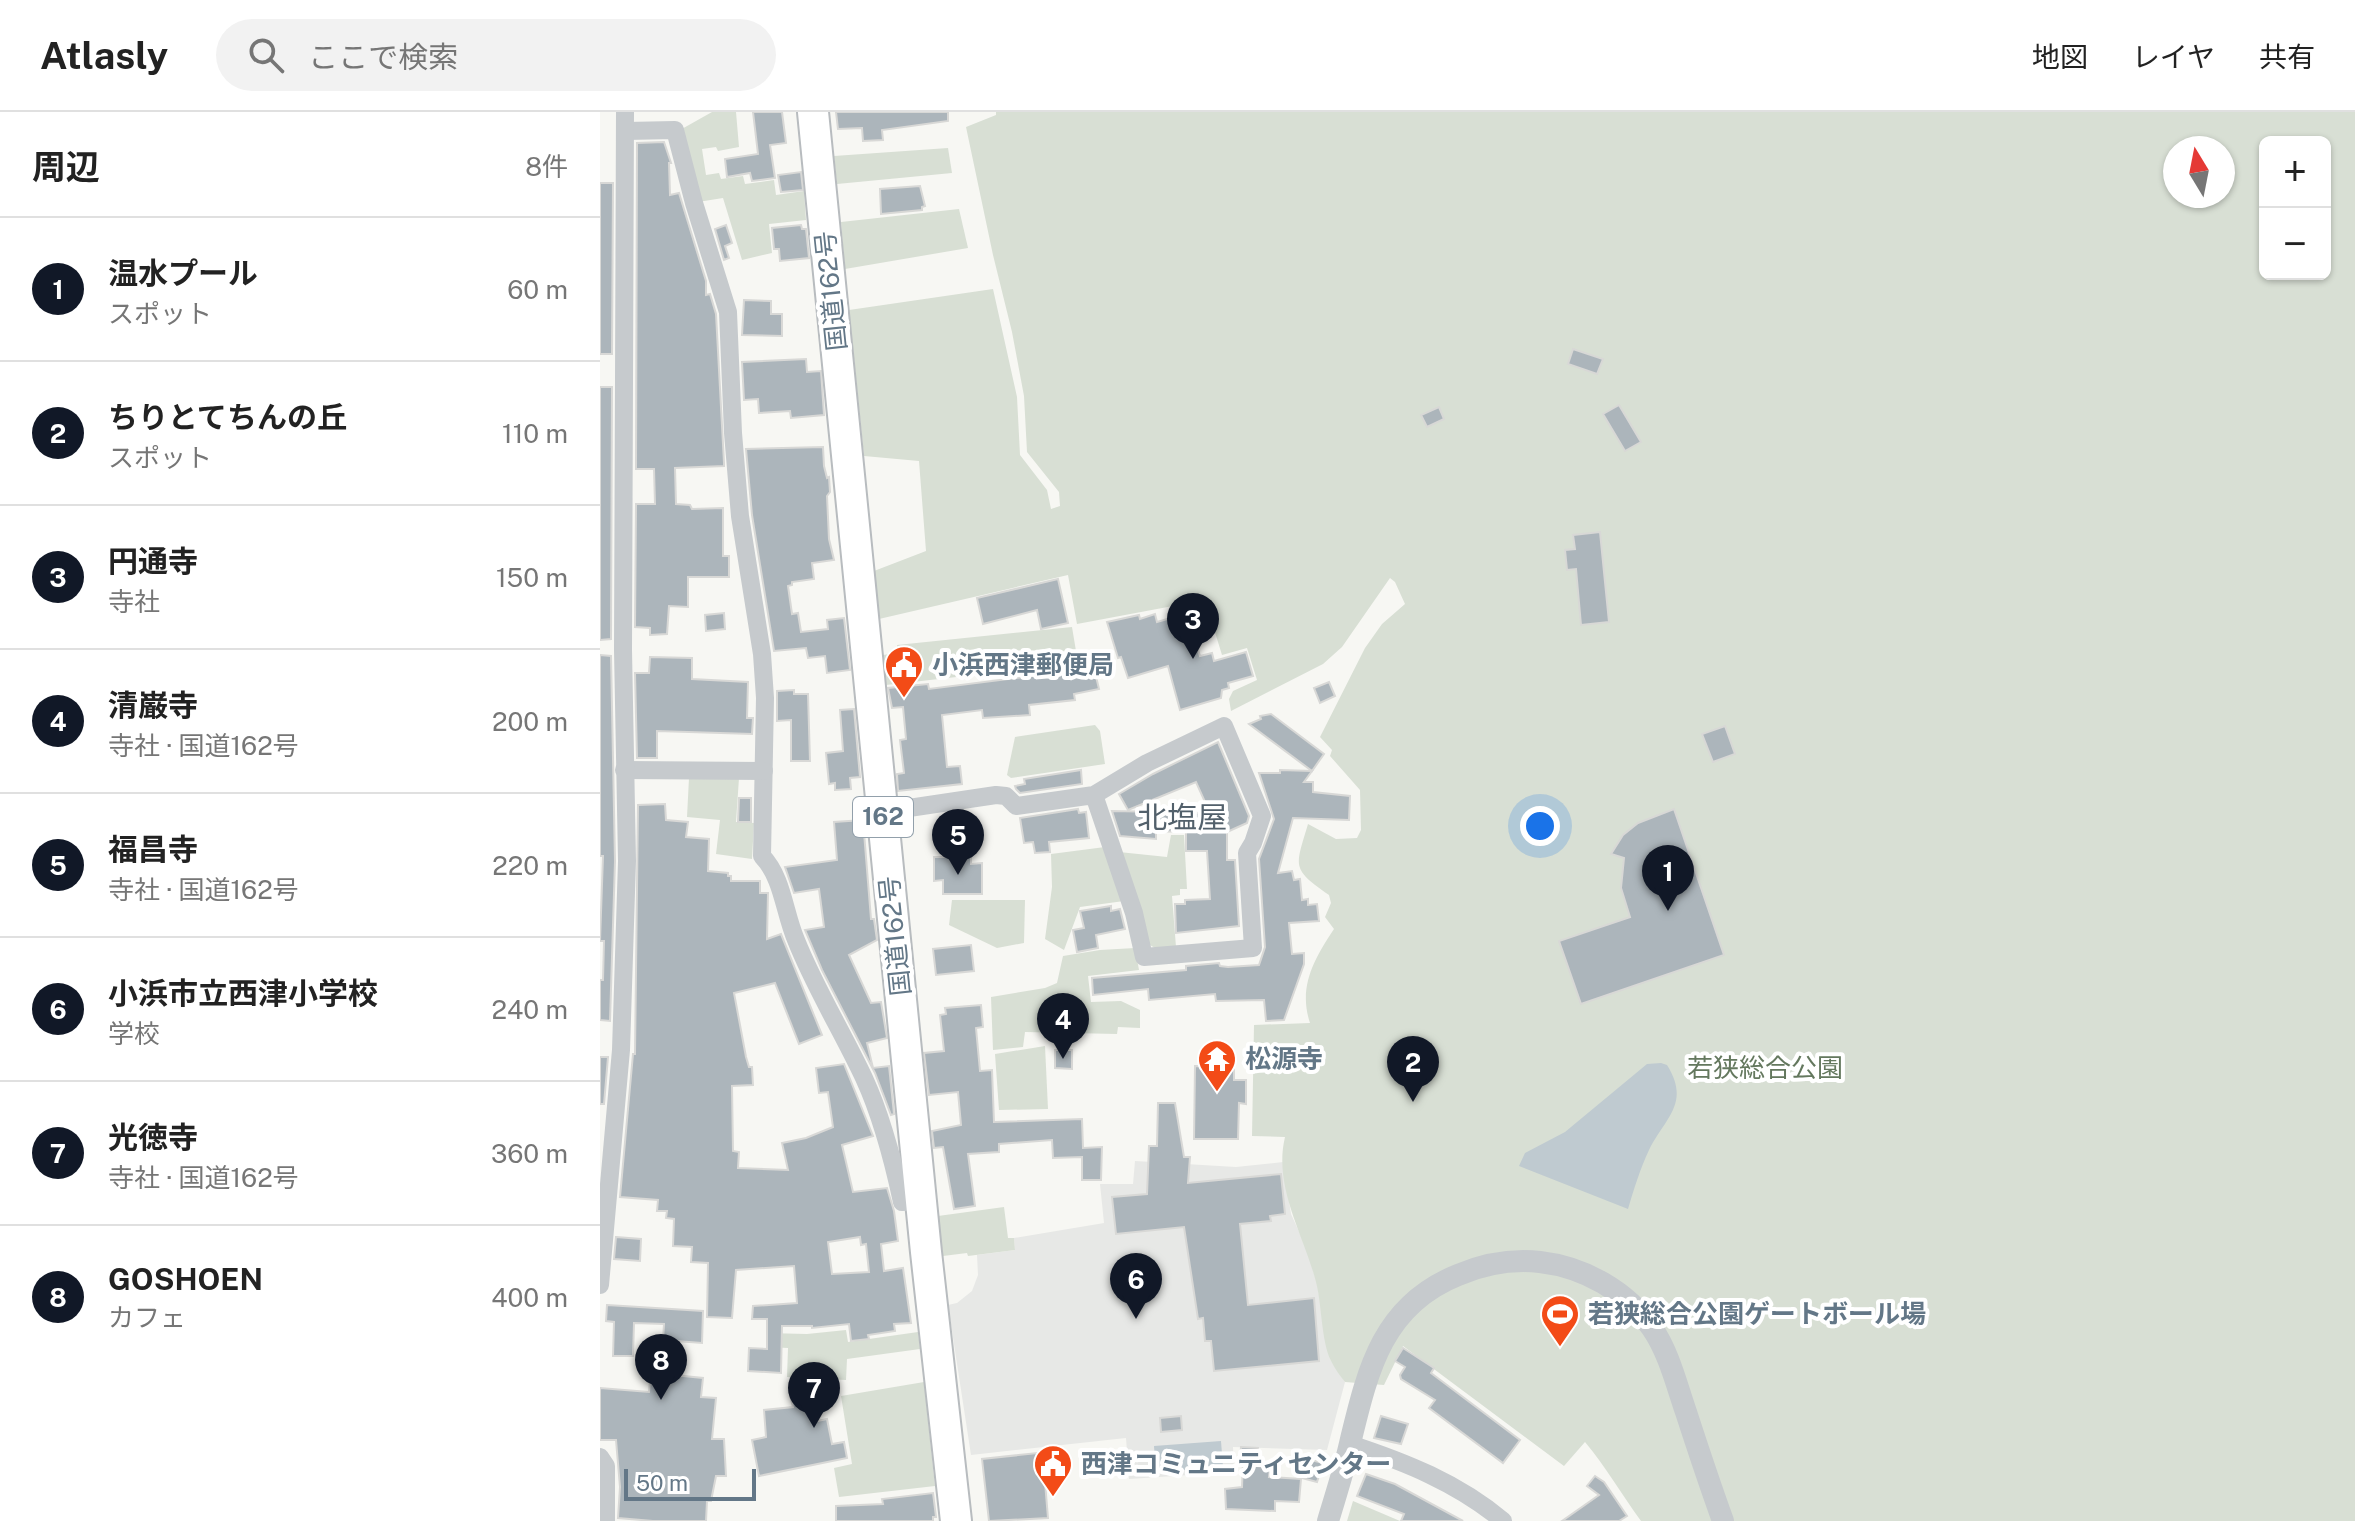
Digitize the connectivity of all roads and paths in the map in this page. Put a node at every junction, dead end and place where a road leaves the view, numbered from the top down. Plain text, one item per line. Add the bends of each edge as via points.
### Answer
1 (813, 112) edge
2 (625, 122) edge
3 (624, 770) junction
4 (764, 771) junction
5 (1094, 795) junction
6 (882, 812) junction
7 (921, 1201) junction
8 (600, 1285) edge
9 (1350, 1444) junction
10 (600, 1457) edge
11 (606, 1521) edge
12 (956, 1521) edge
13 (1328, 1521) edge
14 (1503, 1521) edge
15 (1723, 1521) edge

1 - 6 highway, 国道162号 / 162
2 - 3 street
2 - 4 street via 675,130 728,312 740,516 762,654
3 - 4 street
3 - 8 street via 625,979
4 - 7 street via 762,856 774,868 795,938 865,1079 902,1202
5 - 5 street via 1224,726 1262,816 1247,853 1253,948 1144,957
5 - 6 street via 1016,806 996,795
6 - 7 highway, 国道162号 / 162
7 - 12 highway, 国道162号 / 162
9 - 13 street
9 - 14 street via 1447,1482
9 - 15 street via 1366,1377 1402,1313 1449,1278 1474,1268 1548,1263 1610,1288 1650,1326 1669,1362
10 - 11 street via 606,1466

